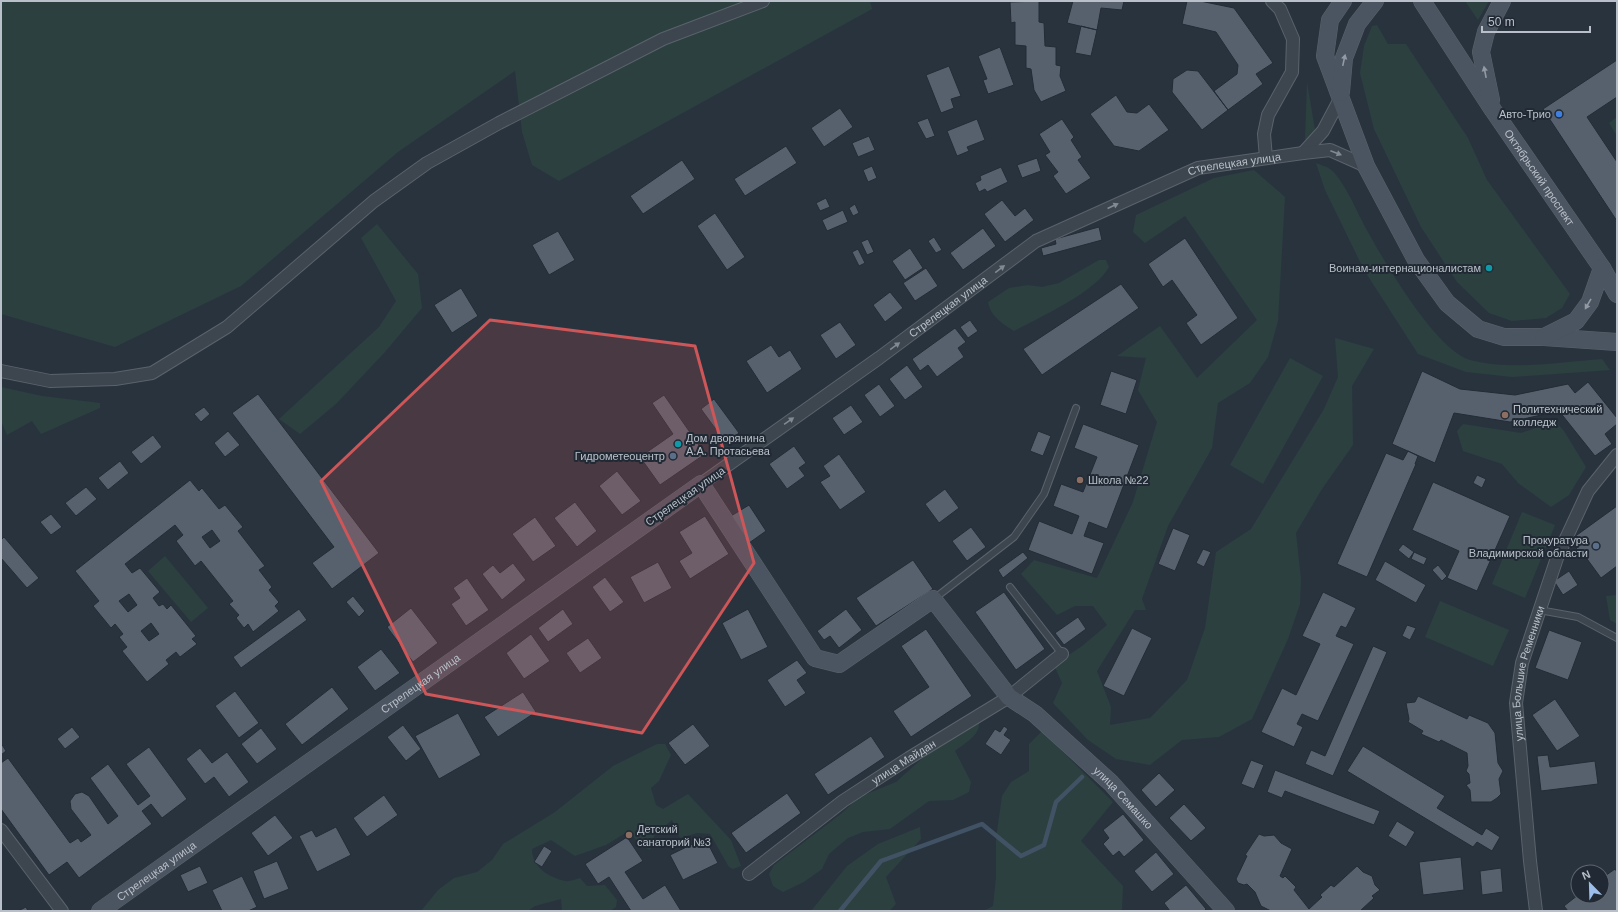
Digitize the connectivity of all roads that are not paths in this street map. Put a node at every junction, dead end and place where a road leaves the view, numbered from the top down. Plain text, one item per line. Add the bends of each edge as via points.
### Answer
1 (763, 1) edge
2 (1272, 1) edge
3 (1343, 1) edge
4 (1375, 1) edge
5 (1422, 1) edge
6 (1502, 1) edge
7 (1340, 99) junction
8 (1493, 110) junction
9 (1303, 153) junction
10 (1266, 158) junction
11 (1366, 166) junction
12 (1602, 268) junction
13 (1617, 294) edge
14 (1544, 337) junction
15 (1617, 342) edge
16 (1, 371) edge
17 (1076, 408) dead end
18 (1617, 455) edge
19 (701, 484) junction
20 (1010, 587) dead end
21 (934, 599) junction
22 (1539, 610) junction
23 (1617, 638) edge
24 (1062, 654) joint
25 (1009, 697) junction
26 (1, 830) edge
27 (749, 874) dead end
28 (104, 910) edge
29 (62, 911) edge
30 (1226, 911) edge
31 (1536, 911) edge

1 - 16 street via 663,39 427,163 374,201 227,328 152,373 115,379 50,381
2 - 10 street via 1280,9 1293,39 1293,46 1292,72 1268,115 1264,134
3 - 7 street via 1330,20 1326,56
7 -> 4 street via 1344,58 1357,24
5 - 8 street, Октябрьский проспект
8 -> 6 street via 1481,52 1486,32
7 - 9 street via 1323,131
7 - 11 street
8 - 12 street, Октябрьский проспект
9 - 10 street, Стрелецкая улица
9 -> 11 street, Стрелецкая улица via 1330,150
19 -> 10 street, Стрелецкая улица via 879,358 1036,241 1198,168
11 - 14 street via 1416,260 1447,303 1478,329 1504,337
12 - 13 street, Октябрьский проспект
12 -> 14 street via 1590,302 1576,321
14 - 15 street
17 - 21 lane via 1044,494 1023,526 1014,537
18 - 22 street, улица Большие Ременники via 1588,491 1557,558
19 - 21 street via 815,658 840,664
19 - 28 street, Стрелецкая улица
20 - 24 lane
21 - 25 street, улица Семашко
22 - 23 lane via 1578,617
22 - 31 street, улица Большие Ременники via 1522,663 1516,703
24 - 25 street, улица Майдан
25 - 27 street, улица Майдан via 843,801
25 - 30 street, улица Семашко via 1035,714 1111,783
26 - 29 street

